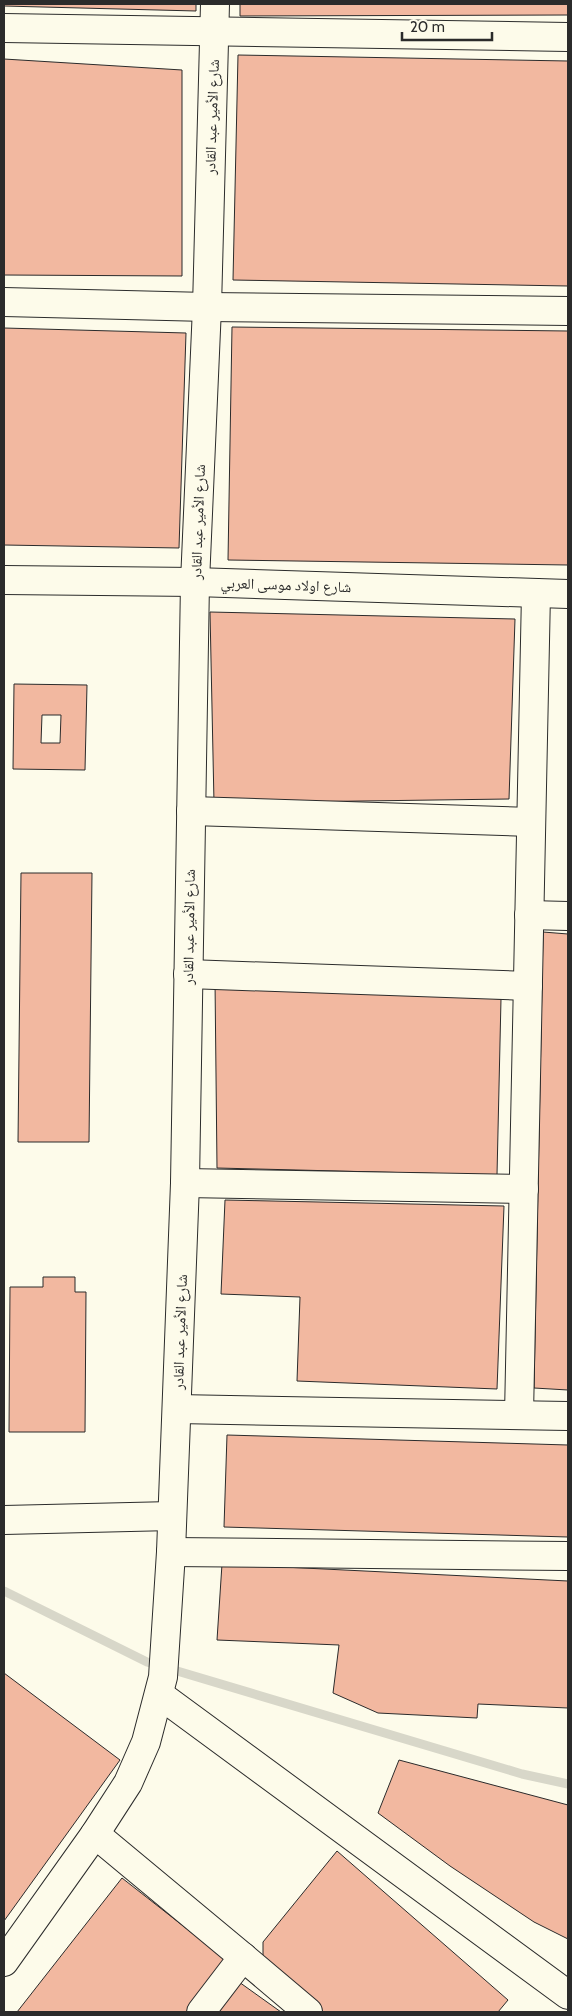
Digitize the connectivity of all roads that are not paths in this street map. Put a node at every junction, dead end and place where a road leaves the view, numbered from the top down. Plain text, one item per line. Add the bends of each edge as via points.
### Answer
1 (215, 4) edge
2 (4, 28) edge
3 (215, 32) junction
4 (568, 37) edge
5 (4, 302) edge
6 (207, 307) junction
7 (568, 311) edge
8 (4, 580) edge
9 (195, 582) junction
10 (536, 593) junction
11 (568, 594) edge
12 (191, 811) junction
13 (531, 822) junction
14 (529, 915) junction
15 (568, 916) edge
16 (188, 974) junction
17 (528, 986) junction
18 (184, 1183) junction
19 (524, 1188) junction
20 (177, 1409) junction
21 (520, 1415) junction
22 (568, 1416) edge
23 (172, 1516) junction
24 (4, 1520) edge
25 (171, 1552) junction
26 (568, 1556) edge
27 (161, 1686) junction
28 (95, 1834) junction
29 (242, 1957) junction
30 (4, 1962) edge
31 (568, 1995) edge
32 (201, 2012) edge
33 (308, 2012) edge

1 - 3 street, شارع الأمير عبد القادر
2 - 3 street
3 - 4 street
3 - 6 street, شارع الأمير عبد القادر
5 - 6 street
6 - 7 street
6 - 9 street, شارع الأمير عبد القادر
8 - 9 street, شارع اولاد موسى العربي
9 - 10 street, شارع اولاد موسى العربي
9 - 12 street, شارع الأمير عبد القادر
10 - 11 street, شارع اولاد موسى العربي
10 - 13 street
12 - 13 street
12 - 16 street, شارع الأمير عبد القادر
13 - 14 street
14 - 15 street
14 - 17 street
16 - 17 street
16 - 18 street, شارع الأمير عبد القادر
17 - 19 street
18 - 19 street
18 - 20 street, شارع الأمير عبد القادر
19 - 21 street
20 - 21 street
20 - 23 street, شارع الأمير عبد القادر
21 - 22 street
23 - 24 street
23 - 25 street, شارع الأمير عبد القادر
25 - 26 street
25 - 27 street, شارع الأمير عبد القادر
27 - 28 street, شارع الأمير عبد القادر via 146,1742 128,1783
27 - 31 street
28 - 29 street
28 - 30 street, شارع الأمير عبد القادر
29 - 32 street
29 - 33 street

